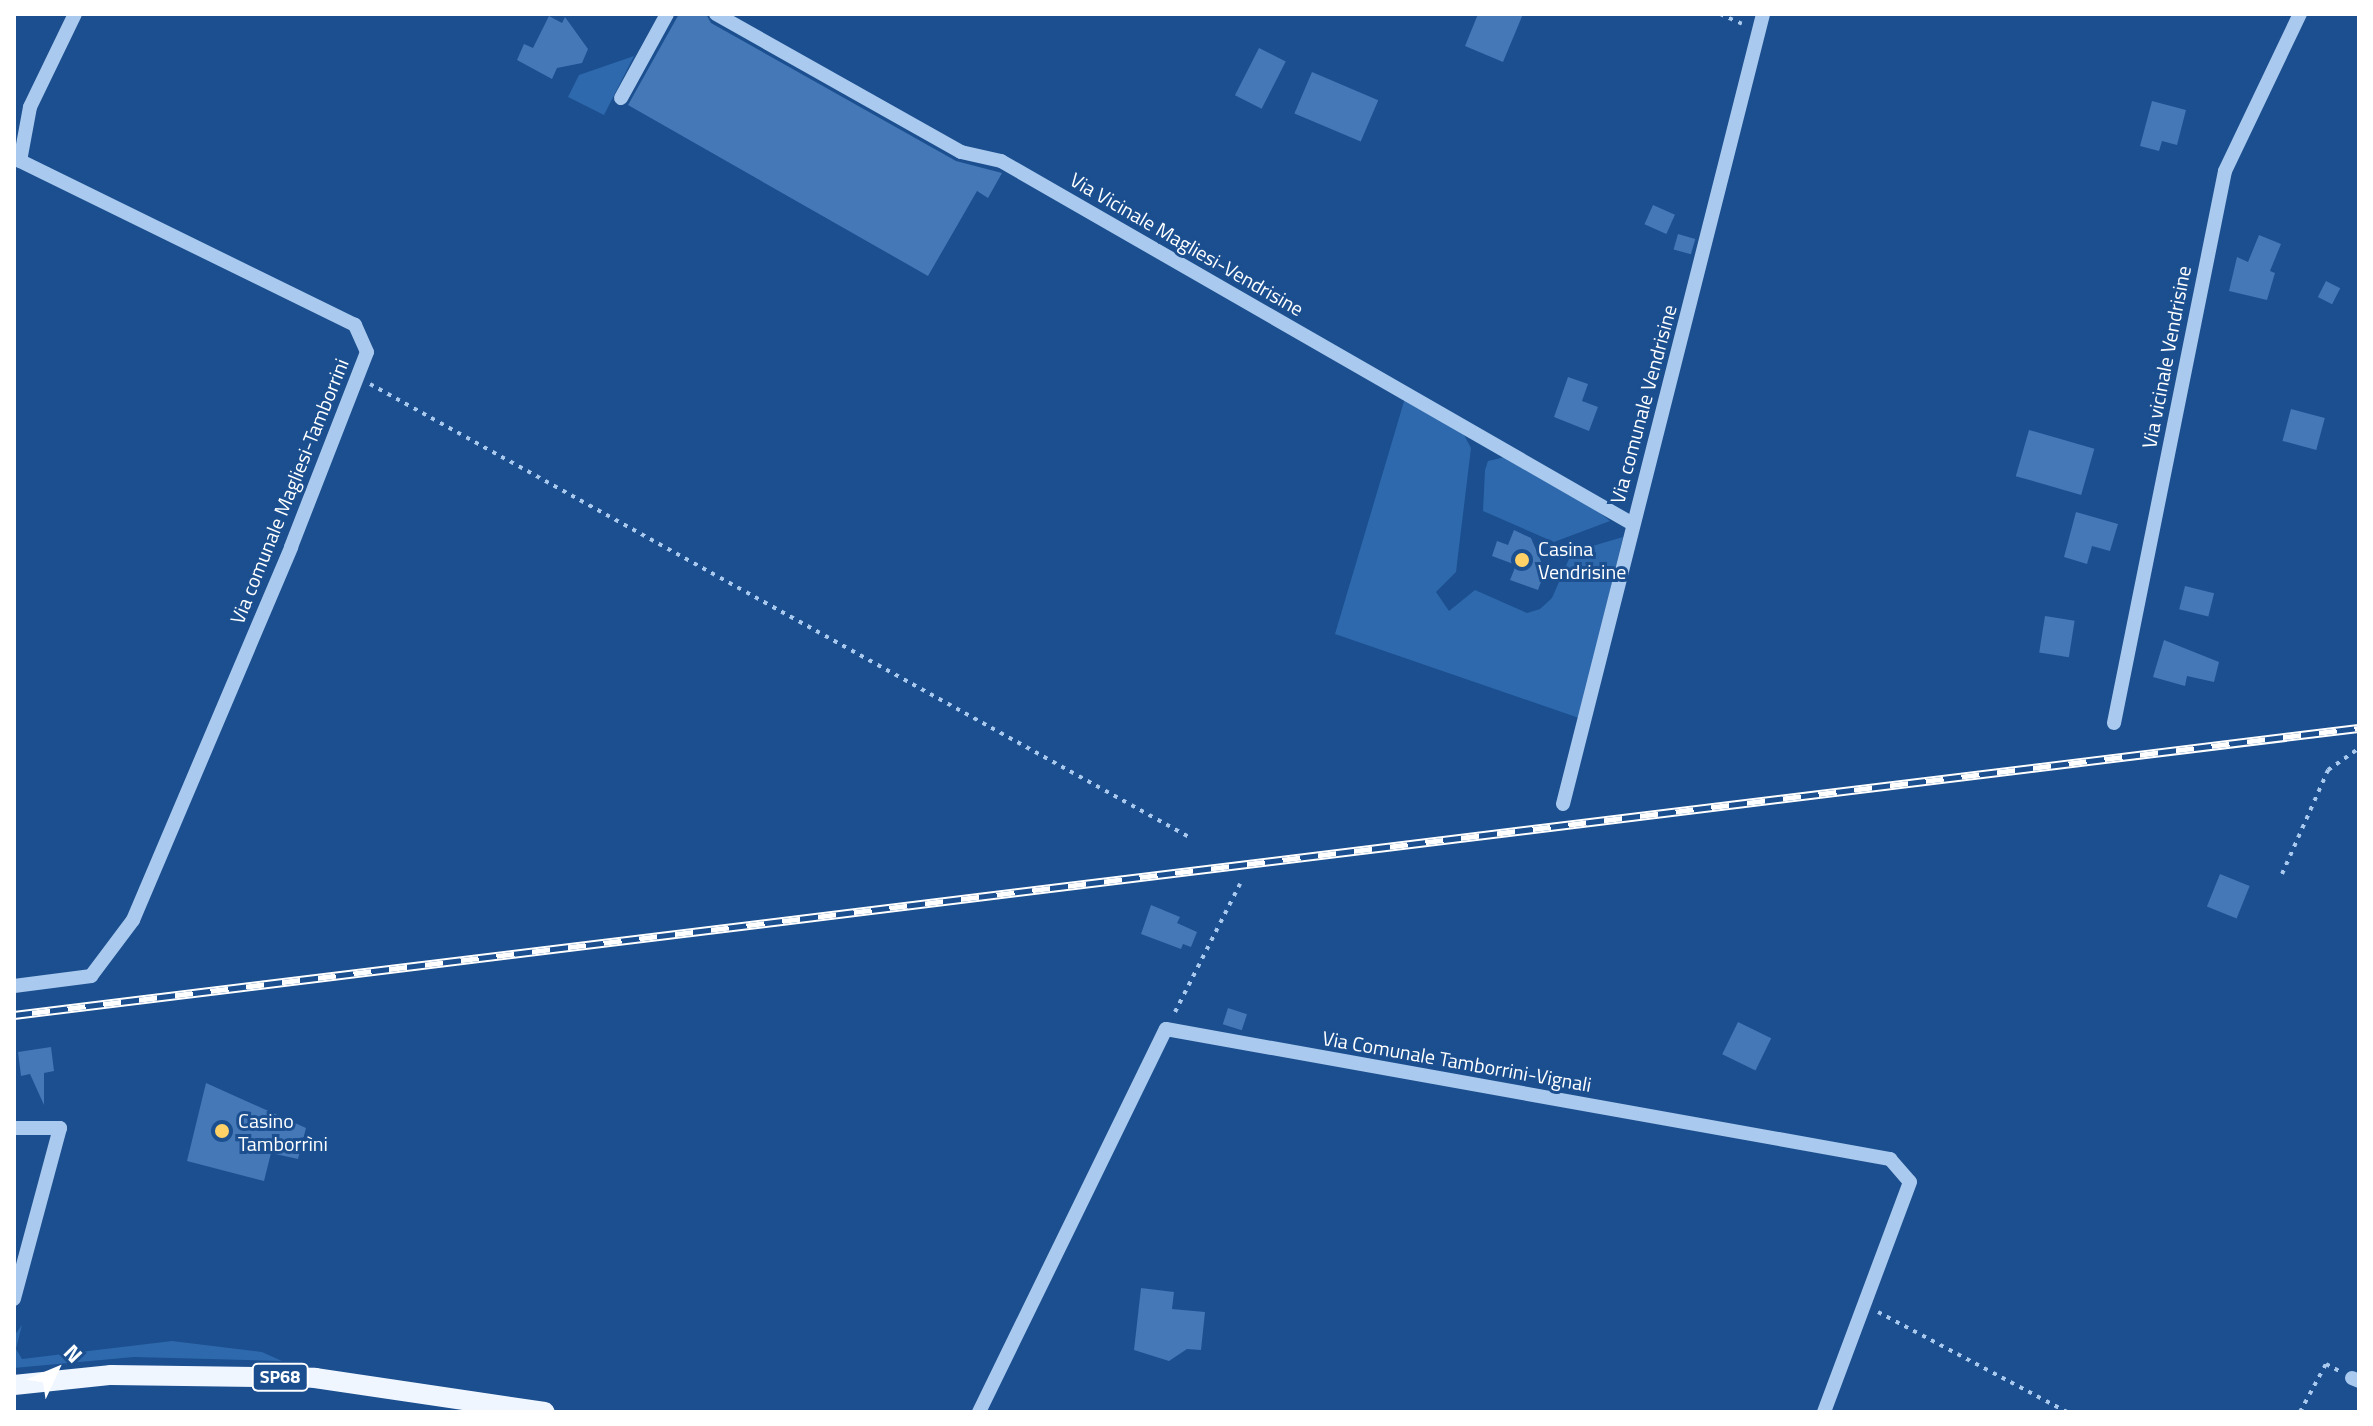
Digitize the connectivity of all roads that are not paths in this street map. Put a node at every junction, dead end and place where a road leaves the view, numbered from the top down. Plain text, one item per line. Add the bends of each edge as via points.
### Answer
1 (75, 14) edge
2 (667, 14) edge
3 (716, 14) edge
4 (1763, 14) edge
5 (2300, 14) edge
6 (621, 98) dead end
7 (1631, 523) junction
8 (2114, 723) dead end
9 (1563, 804) dead end
10 (14, 986) edge
11 (14, 1128) edge
12 (14, 1299) edge
13 (14, 1385) edge
14 (531, 1411) edge
15 (979, 1412) edge
16 (1824, 1412) edge

1 - 10 street, Via comunale Magliesi-Tamborrini via 30,107 20,161 355,325 367,352 133,920 91,976
2 - 6 street
3 - 7 street, Via Vicinale Magliesi-Vendrisine via 961,152 1001,161
4 - 7 street, Via comunale Vendrisine
5 - 8 street, Via vicinale Vendrisine via 2225,171
7 - 9 street, Via comunale Vendrisine
11 - 12 street via 60,1128
13 - 14 main road, SP68 via 111,1375 315,1378
15 - 16 street, Via Comunale Tamborrini-Vignali via 1166,1029 1890,1159 1910,1182

